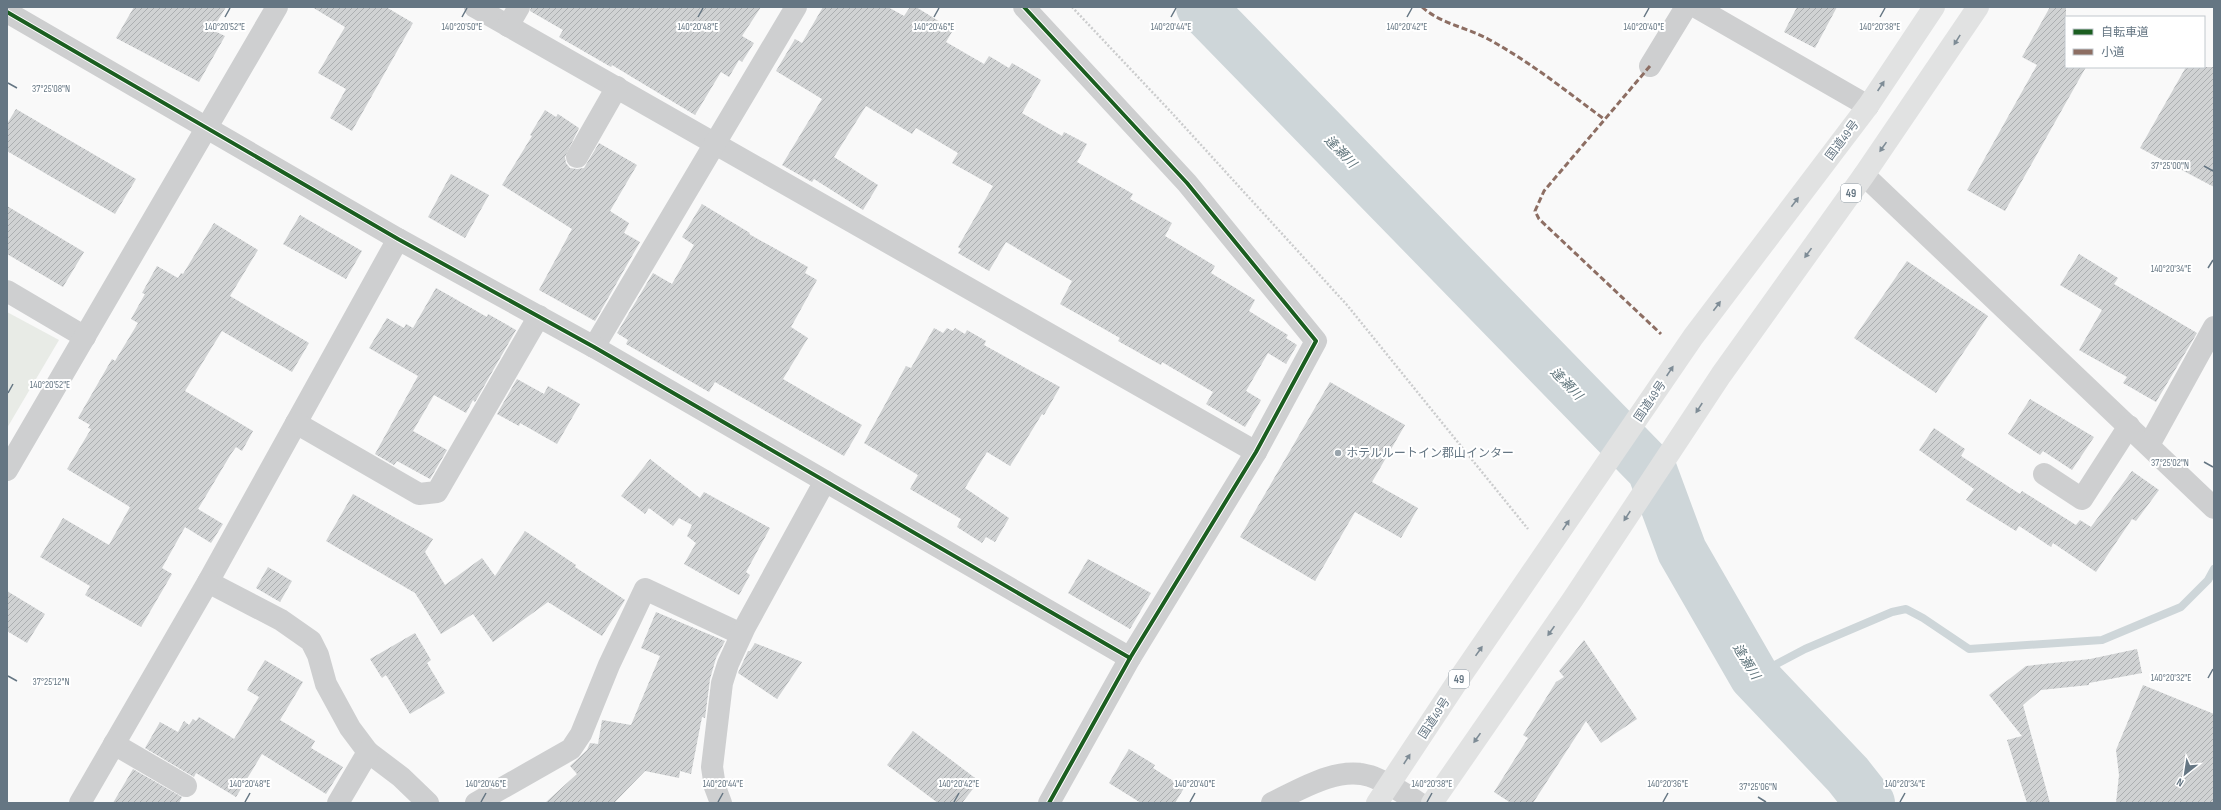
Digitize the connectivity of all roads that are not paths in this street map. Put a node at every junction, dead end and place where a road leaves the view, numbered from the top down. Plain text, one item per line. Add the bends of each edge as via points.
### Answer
1 (277, 7) edge
2 (475, 7) edge
3 (519, 7) edge
4 (796, 7) edge
5 (1024, 7) edge
6 (1686, 7) edge
7 (1696, 7) edge
8 (1934, 7) edge
9 (1978, 7) edge
10 (7, 12) edge
11 (508, 26) junction
12 (1650, 66) dead end
13 (617, 87) junction
14 (1868, 106) junction
15 (206, 127) junction
16 (716, 143) junction
17 (578, 157) dead end
18 (1864, 175) junction
19 (398, 239) junction
20 (7, 291) edge
21 (539, 316) junction
22 (2214, 327) edge
23 (85, 337) junction
24 (594, 347) junction
25 (296, 423) junction
26 (2129, 426) junction
27 (2149, 445) junction
28 (1256, 452) junction
29 (7, 470) edge
30 (2044, 474) dead end
31 (825, 481) junction
32 (2214, 508) edge
33 (208, 582) junction
34 (741, 634) junction
35 (1130, 658) junction
36 (114, 744) junction
37 (368, 752) junction
38 (1390, 785) junction
39 (186, 786) dead end
40 (80, 803) edge
41 (338, 803) edge
42 (428, 803) edge
43 (476, 803) edge
44 (722, 803) edge
45 (1049, 803) edge
46 (1272, 803) edge
47 (1377, 803) edge
48 (1419, 803) edge
49 (1432, 803) edge

1 - 15 street
2 - 11 street
3 - 11 street
4 - 16 street
5 - 28 street via 1187,183 1316,341
6 - 12 street
7 - 14 street
14 -> 8 highway, 国道49号 / 49
9 -> 18 highway, 49
10 - 15 street
11 - 13 street
13 - 16 street
13 - 17 street
38 -> 14 highway, 国道49号 / 49 via 1461,676 1693,337
15 - 19 street
15 - 23 street
16 - 24 street
16 - 28 street
18 - 26 street
18 -> 49 highway, 49 via 1720,375 1573,599
19 - 21 street
19 - 25 street
20 - 23 street
21 - 24 street
21 - 25 street via 437,492 420,494
22 - 27 street
23 - 29 street
24 - 31 street
25 - 33 street
26 - 27 street
26 - 30 street via 2082,499
27 - 32 street
28 - 35 street
31 - 34 street
31 - 35 street
33 - 36 street
33 - 37 street via 281,620 311,641 326,684 350,728
34 - 43 street via 645,589 609,665 581,734 571,748
34 - 44 street via 733,649 722,683 712,767 715,787
35 - 45 street
36 - 39 street
36 - 40 street
37 - 41 street
37 - 42 street via 401,777
38 - 46 street via 1371,776 1345,774 1311,785
38 - 47 highway, 国道49号 / 49
38 - 48 street

